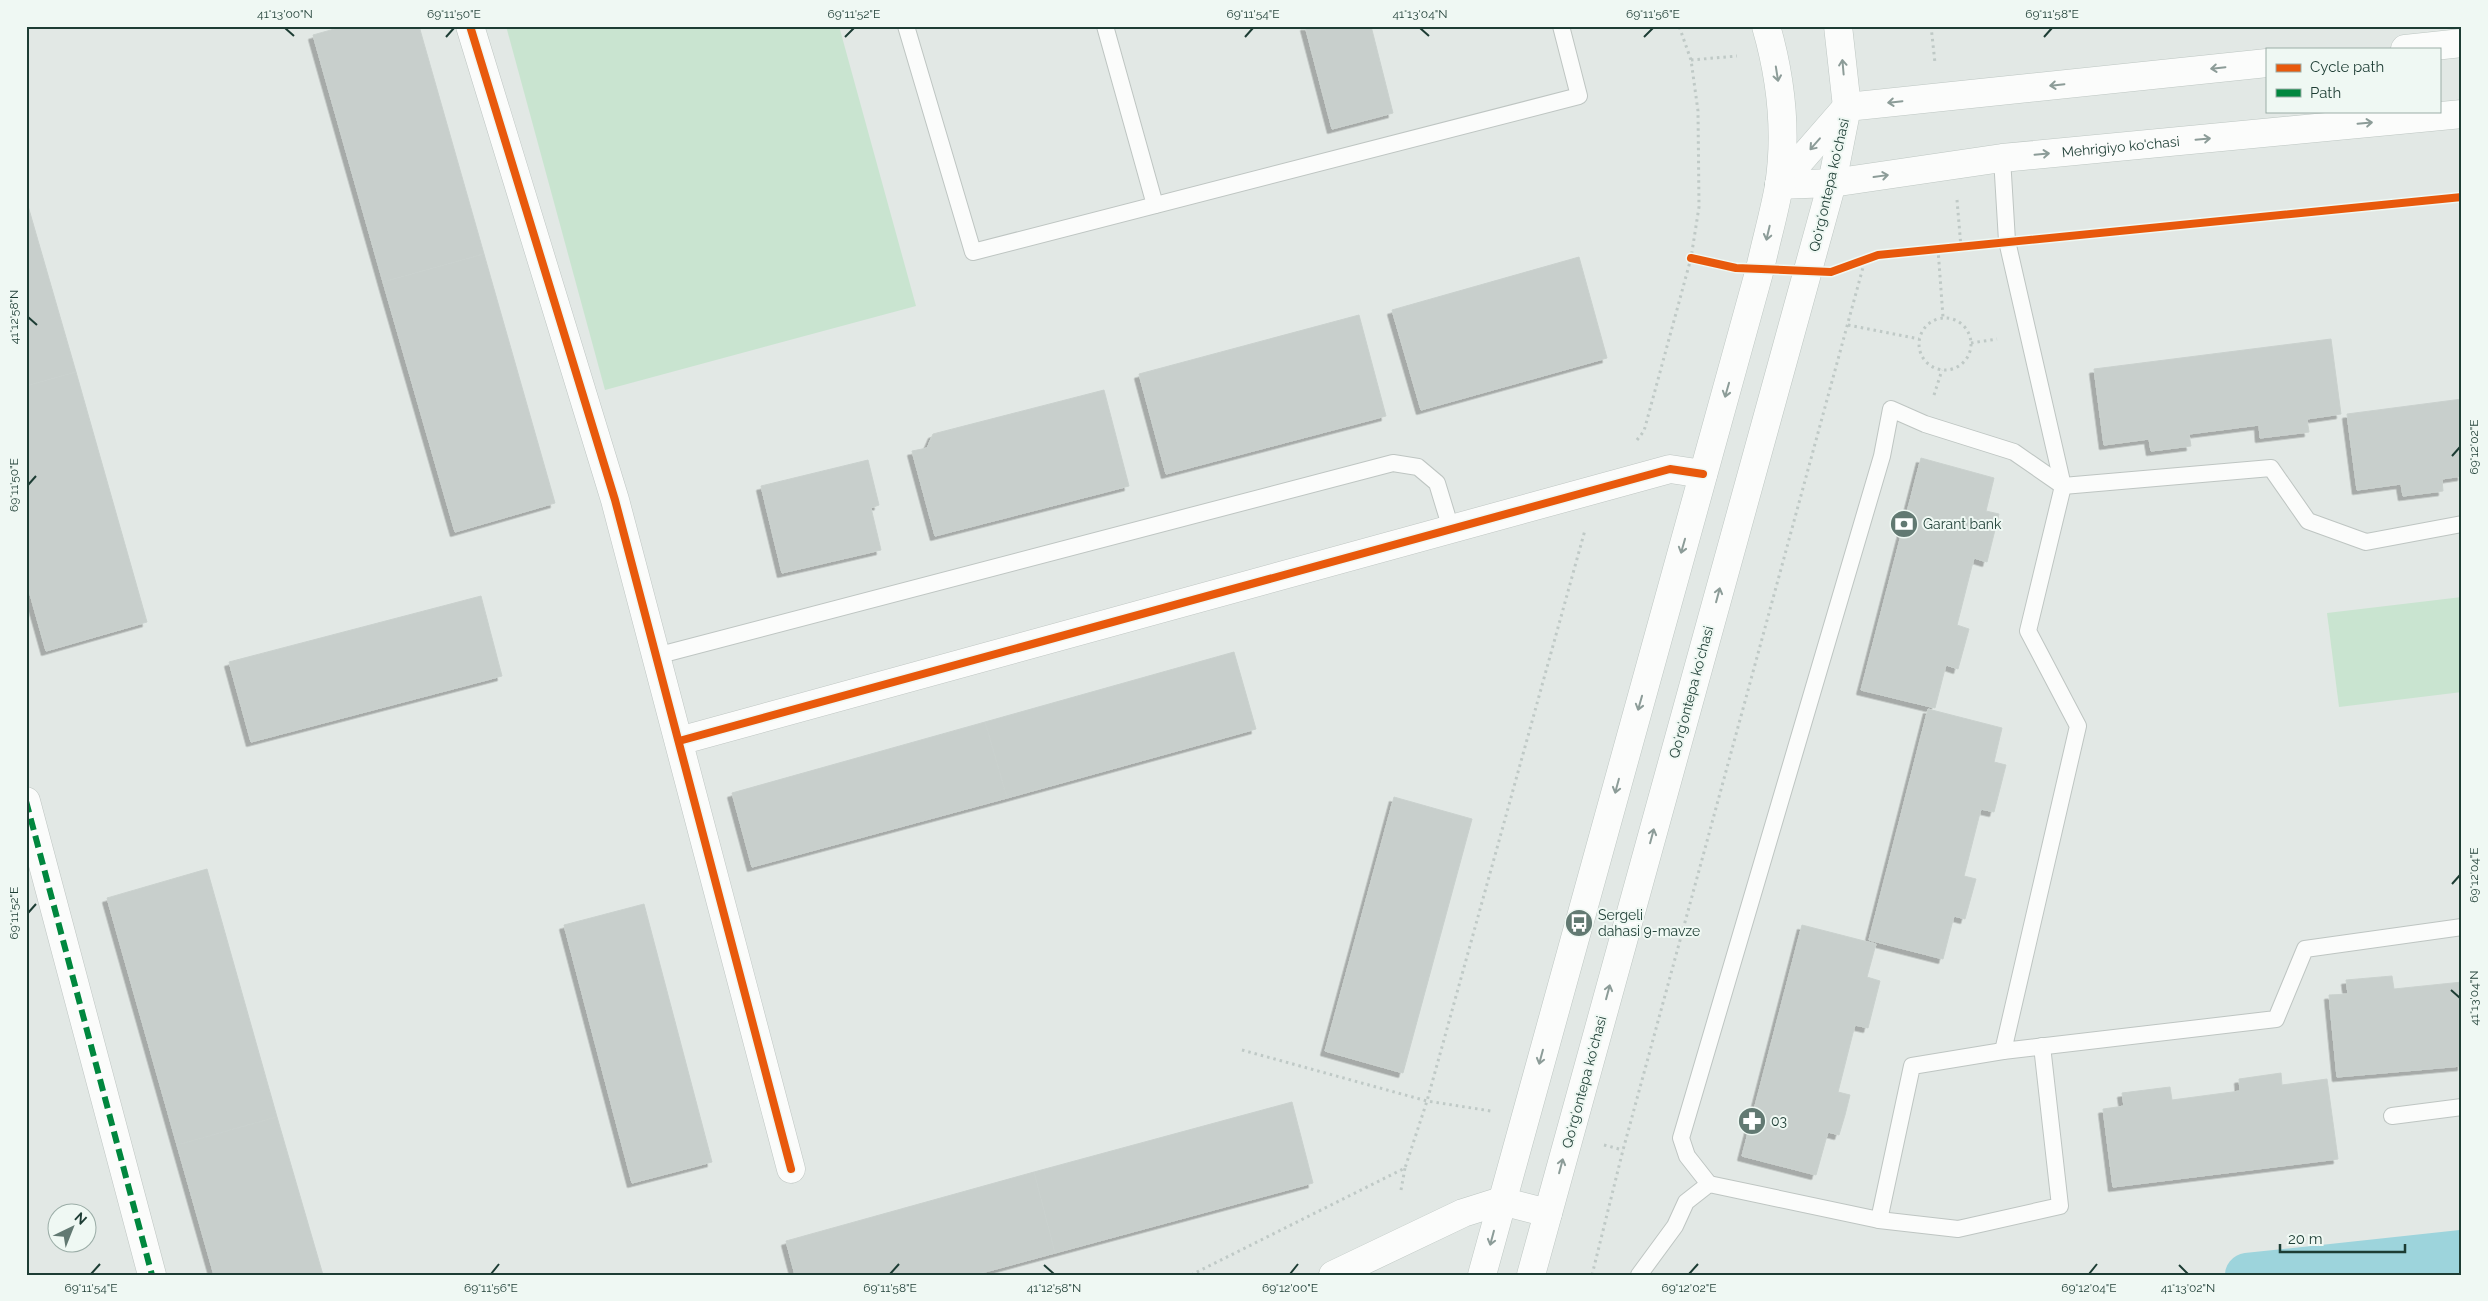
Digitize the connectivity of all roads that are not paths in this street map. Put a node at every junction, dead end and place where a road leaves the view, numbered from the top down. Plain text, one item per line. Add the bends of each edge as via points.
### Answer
1 (470, 26) edge
2 (906, 26) edge
3 (1105, 26) edge
4 (1560, 26) edge
5 (1766, 26) edge
6 (1838, 26) edge
7 (2462, 43) edge
8 (2414, 48) edge
9 (2266, 63) edge
10 (1846, 107) junction
11 (2462, 114) edge
12 (2002, 158) junction
13 (1832, 183) junction
14 (1779, 185) junction
15 (1155, 205) junction
16 (1703, 474) junction
17 (2063, 486) junction
18 (2462, 524) edge
19 (1452, 529) junction
20 (656, 656) junction
21 (679, 741) junction
22 (26, 801) edge
23 (2462, 927) edge
24 (2042, 1046) junction
25 (2003, 1051) junction
26 (2462, 1108) edge
27 (2392, 1116) dead end
28 (791, 1169) dead end
29 (1709, 1184) junction
30 (1501, 1201) junction
31 (1548, 1213) junction
32 (1879, 1220) junction
33 (152, 1275) edge
34 (1333, 1275) edge
35 (1482, 1275) edge
36 (1531, 1275) edge
37 (1639, 1275) edge

1 - 20 main road via 615,500
2 - 15 lane via 974,252
3 - 15 lane
4 - 15 lane via 1578,96
5 -> 14 main road, Qoʻrgʻontepa koʻchasi via 1783,113
10 -> 6 main road, Qoʻrgʻontepa koʻchasi
7 - 8 main road
9 -> 10 main road
10 - 13 main road, Qoʻrgʻontepa koʻchasi
10 -> 14 main road, Qoʻrgʻontepa koʻchasi
12 -> 11 main road, Mehrigiyo ko'chasi
13 -> 12 main road, Mehrigiyo ko'chasi
12 - 17 lane via 2007,241
13 - 14 main road, Mehrigiyo ko'chasi
31 -> 13 main road, Qoʻrgʻontepa koʻchasi
14 -> 16 main road, Qoʻrgʻontepa koʻchasi via 1749,313
16 - 19 main road via 1670,469
16 -> 30 main road, Qoʻrgʻontepa koʻchasi
17 - 18 lane via 2271,468 2308,521 2366,542
17 - 25 lane via 2028,631 2078,726
17 - 29 lane via 2014,452 1925,424 1892,409 1882,456 1680,1138 1687,1156
19 - 20 lane via 1437,483 1418,467 1393,462
19 - 21 main road
20 - 21 main road
21 - 28 main road
22 - 33 main road
23 - 24 lane via 2305,950 2276,1019
24 - 25 lane
24 - 32 lane via 2060,1206 1958,1229
25 - 32 lane via 1912,1066
26 - 27 lane
29 - 32 lane
29 - 37 lane via 1686,1202 1675,1226
30 - 31 main road
30 - 34 main road via 1463,1213
30 -> 35 main road, Qoʻrgʻontepa koʻchasi
31 - 36 main road, Qoʻrgʻontepa koʻchasi

